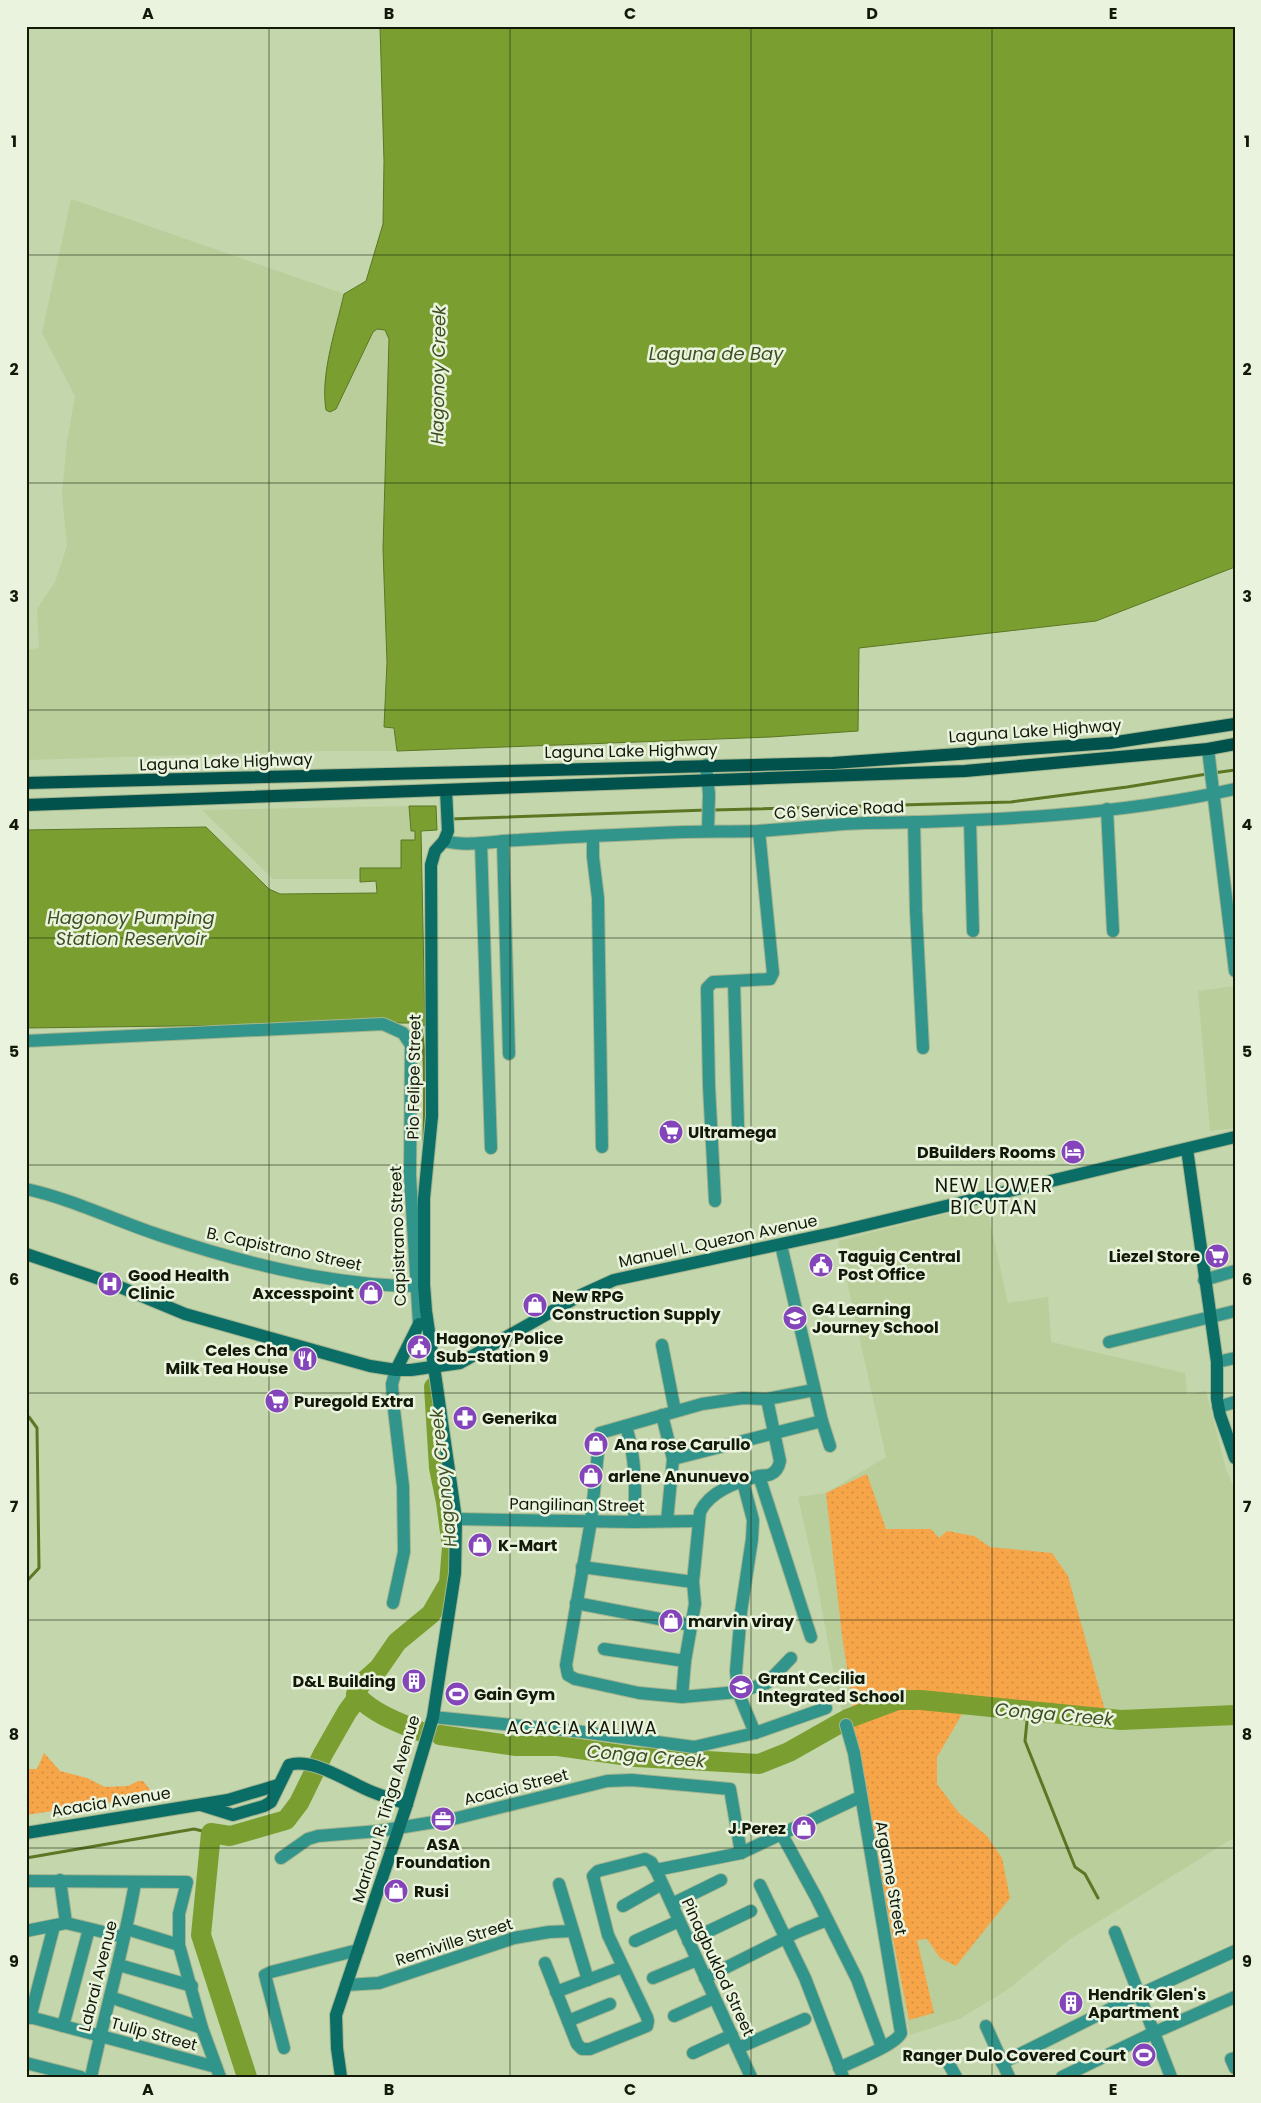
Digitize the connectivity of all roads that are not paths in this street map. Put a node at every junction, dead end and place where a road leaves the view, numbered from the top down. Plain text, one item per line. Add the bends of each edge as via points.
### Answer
1 (1235, 724) edge
2 (1235, 744) edge
3 (1208, 749) junction
4 (706, 765) junction
5 (26, 783) edge
6 (708, 788) junction
7 (1235, 789) edge
8 (446, 790) junction
9 (1215, 791) junction
10 (26, 805) edge
11 (1107, 810) junction
12 (970, 821) junction
13 (914, 822) junction
14 (708, 826) junction
15 (759, 831) junction
16 (446, 836) junction
17 (593, 836) junction
18 (503, 841) junction
19 (481, 843) junction
20 (973, 931) dead end
21 (1113, 931) dead end
22 (1235, 971) edge
23 (734, 981) junction
24 (26, 1041) edge
25 (923, 1048) dead end
26 (509, 1054) dead end
27 (422, 1116) junction
28 (738, 1126) dead end
29 (1235, 1137) edge
30 (490, 1148) dead end
31 (602, 1148) dead end
32 (1187, 1148) junction
33 (26, 1190) edge
34 (715, 1201) dead end
35 (781, 1244) junction
36 (26, 1254) edge
37 (1235, 1271) edge
38 (1204, 1280) junction
39 (420, 1286) junction
40 (1235, 1311) edge
41 (1211, 1317) junction
42 (418, 1324) joint
43 (1108, 1342) dead end
44 (662, 1345) dead end
45 (1235, 1358) edge
46 (1217, 1362) junction
47 (456, 1364) junction
48 (430, 1368) junction
49 (396, 1370) junction
50 (814, 1390) junction
51 (767, 1399) junction
52 (439, 1400) junction
53 (1235, 1402) edge
54 (1218, 1407) junction
55 (676, 1411) junction
56 (662, 1415) junction
57 (822, 1422) junction
58 (626, 1426) junction
59 (774, 1435) junction
60 (830, 1446) dead end
61 (1235, 1458) edge
62 (673, 1459) junction
63 (759, 1476) junction
64 (743, 1482) junction
65 (456, 1520) junction
66 (591, 1521) junction
67 (667, 1521) junction
68 (697, 1521) junction
69 (634, 1522) junction
70 (582, 1567) junction
71 (693, 1582) junction
72 (576, 1603) junction
73 (393, 1604) dead end
74 (691, 1625) junction
75 (811, 1637) dead end
76 (604, 1649) dead end
77 (791, 1658) dead end
78 (685, 1662) junction
79 (738, 1692) junction
80 (682, 1697) junction
81 (826, 1708) dead end
82 (433, 1717) junction
83 (846, 1725) dead end
84 (754, 1733) junction
85 (860, 1797) junction
86 (407, 1804) junction
87 (399, 1827) junction
88 (26, 1833) edge
89 (781, 1833) junction
90 (741, 1853) junction
91 (281, 1858) dead end
92 (656, 1870) junction
93 (60, 1880) junction
94 (721, 1880) dead end
95 (26, 1881) edge
96 (135, 1883) junction
97 (559, 1884) dead end
98 (662, 1884) junction
99 (760, 1885) dead end
100 (672, 1904) junction
101 (623, 1906) dead end
102 (751, 1911) dead end
103 (827, 1920) junction
104 (679, 1921) junction
105 (60, 1925) junction
106 (89, 1929) junction
107 (26, 1931) edge
108 (573, 1931) junction
109 (1115, 1932) dead end
110 (125, 1933) junction
111 (786, 1939) junction
112 (635, 1941) dead end
113 (688, 1941) junction
114 (179, 1945) junction
115 (358, 1950) junction
116 (1235, 1951) edge
117 (697, 1960) junction
118 (545, 1963) dead end
119 (119, 1965) junction
120 (622, 1967) junction
121 (653, 1978) dead end
122 (705, 1978) junction
123 (588, 1980) junction
124 (192, 1986) junction
125 (346, 1986) junction
126 (556, 1992) junction
127 (1138, 1995) junction
128 (110, 1997) junction
129 (1235, 1997) edge
130 (714, 1998) junction
131 (610, 2004) dead end
132 (674, 2016) dead end
133 (28, 2017) edge
134 (805, 2019) dead end
135 (568, 2021) junction
136 (63, 2026) junction
137 (986, 2026) dead end
138 (202, 2028) junction
139 (1154, 2033) junction
140 (732, 2035) junction
141 (99, 2036) junction
142 (882, 2047) junction
143 (284, 2048) dead end
144 (738, 2048) junction
145 (693, 2053) dead end
146 (945, 2056) dead end
147 (26, 2063) edge
148 (1002, 2063) junction
149 (218, 2072) edge
150 (841, 2072) edge
151 (61, 2074) edge
152 (748, 2076) edge
153 (80, 2077) edge
154 (91, 2077) edge
155 (341, 2077) edge
156 (956, 2077) edge
157 (1009, 2077) edge
158 (1062, 2077) edge
159 (1171, 2077) edge

1 - 4 main road, Laguna Lake Highway via 1110,743 834,763
2 - 3 main road, Laguna Lake Highway
3 - 6 main road, Laguna Lake Highway via 965,772
3 - 9 street
4 - 5 main road, Laguna Lake Highway
4 - 6 street
6 - 8 main road, Laguna Lake Highway
6 - 14 street
7 - 9 street, C6 Service Road
8 - 10 main road, Laguna Lake Highway
8 - 16 main road
9 - 11 street, C6 Service Road
9 - 22 street
11 - 12 street, C6 Service Road
11 - 21 street
12 - 13 street, C6 Service Road
12 - 20 street
13 - 15 street, C6 Service Road
13 - 25 street
14 - 15 street, C6 Service Road
14 - 17 street, C6 Service Road
15 - 23 street via 773,973 770,978
16 - 19 street, C6 Service Road via 458,844
16 - 27 main road, Pio Felipe Street via 435,851 431,865
17 - 18 street, C6 Service Road
17 - 31 street via 598,898
18 - 19 street, C6 Service Road
18 - 26 street
19 - 30 street
23 - 28 street
23 - 34 street via 713,982 707,988
24 - 27 street, Capistrano Street via 383,1024 403,1033 411,1046
27 - 39 main road, Pio Felipe Street via 424,1198
27 - 39 street, Capistrano Street via 410,1175
29 - 32 main road, Manuel L. Quezon Avenue
32 - 35 main road, Manuel L. Quezon Avenue
32 - 38 main road
33 - 39 street, B. Capistrano Street via 58,1197 157,1235 225,1256 380,1286
35 - 47 main road, Manuel L. Quezon Avenue via 614,1280
35 - 50 street
36 - 49 main road, Manuel L. Quezon Avenue via 103,1280 185,1314 370,1366
37 - 38 street
38 - 41 main road
39 - 42 street, Capistrano Street
39 - 48 main road, Pio Felipe Street
40 - 41 street
41 - 43 street
41 - 46 main road
42 - 49 main road
44 - 55 street
45 - 46 street
46 - 54 main road
47 - 48 main road, Manuel L. Quezon Avenue
47 - 52 main road via 447,1372
48 - 49 main road, Manuel L. Quezon Avenue
48 - 52 main road, Marichu R. Tiñga Avenue
49 - 73 street via 392,1392 403,1486 404,1552
50 - 51 street
50 - 57 street
51 - 55 street via 743,1398
51 - 59 street
52 - 65 main road, Marichu R. Tiñga Avenue
53 - 54 street
54 - 61 main road
55 - 56 street
56 - 58 street
56 - 62 street
57 - 59 street
57 - 60 street
58 - 66 street via 600,1433
58 - 69 street via 633,1449 636,1481
59 - 62 street
59 - 63 street via 780,1461 778,1467 772,1474
62 - 67 street
63 - 64 street
63 - 75 street
64 - 68 street via 712,1496 703,1505
64 - 79 street via 753,1520 736,1652
65 - 66 street, Pangilinan Street
65 - 82 main road, Marichu R. Tiñga Avenue via 455,1573
66 - 69 street, Pangilinan Street
66 - 70 street
67 - 68 street, Pangilinan Street
67 - 69 street, Pangilinan Street
68 - 71 street
70 - 71 street
70 - 72 street
71 - 74 street via 695,1604
72 - 74 street
72 - 80 street via 566,1665 568,1674 575,1680 639,1693
74 - 78 street
76 - 78 street
77 - 79 street via 767,1683
78 - 80 street
79 - 80 street
79 - 84 street
81 - 84 street
82 - 84 street via 694,1746
82 - 86 main road, Marichu R. Tiñga Avenue
83 - 85 street, Argame Street via 854,1753
85 - 89 street
85 - 142 street, Argame Street via 901,2033
86 - 87 main road, Marichu R. Tiñga Avenue
86 - 88 main road, Acacia Avenue via 302,1762 289,1765 271,1802 248,1812 233,1815 201,1804
87 - 90 street, Acacia Street via 453,1819 607,1781 632,1780 730,1789
87 - 91 street via 318,1836 308,1839
87 - 115 main road, Marichu R. Tiñga Avenue
89 - 90 street
89 - 103 street
90 - 92 street
92 - 98 street, Pinagbuklod Street
92 - 120 street via 645,1859 593,1874 605,1928
93 - 95 street
93 - 96 street
93 - 105 street
94 - 100 street
96 - 110 street, Labrai Avenue
96 - 114 street via 187,1882 179,1914
97 - 108 street
98 - 100 street, Pinagbuklod Street
98 - 101 street
99 - 111 street
100 - 104 street, Pinagbuklod Street
102 - 113 street
103 - 111 street
103 - 142 street via 857,1979
104 - 112 street
104 - 113 street, Pinagbuklod Street
105 - 106 street
105 - 107 street
105 - 133 street
106 - 110 street
106 - 136 street
108 - 123 street
108 - 125 street, Remiville Street via 514,1938 379,1983
109 - 127 street
110 - 114 street
110 - 119 street, Labrai Avenue
111 - 122 street
111 - 150 street via 806,1978
113 - 117 street, Pinagbuklod Street
114 - 124 street
115 - 125 main road, Marichu R. Tiñga Avenue
115 - 143 street via 265,1975
116 - 127 street
117 - 121 street
117 - 122 street, Pinagbuklod Street
118 - 126 street
119 - 124 street
119 - 128 street, Labrai Avenue
120 - 123 street
120 - 135 street via 647,2017 647,2026 585,2050 577,2044
122 - 130 street, Pinagbuklod Street
123 - 126 street
124 - 138 street
125 - 155 main road, Marichu R. Tiñga Avenue via 336,2014
126 - 135 street
127 - 139 street
127 - 148 street
128 - 138 street
128 - 141 street, Labrai Avenue
129 - 139 street
130 - 132 street
130 - 140 street, Pinagbuklod Street
131 - 135 street
133 - 136 street, Tulip Street
134 - 144 street
136 - 141 street, Tulip Street
137 - 148 street
138 - 149 street
139 - 158 street
139 - 159 street
140 - 144 street, Pinagbuklod Street
140 - 145 street
141 - 149 street, Tulip Street
141 - 154 street, Labrai Avenue
142 - 150 street
144 - 152 street, Pinagbuklod Street
146 - 156 street
147 - 151 street
148 - 157 street
151 - 153 street

